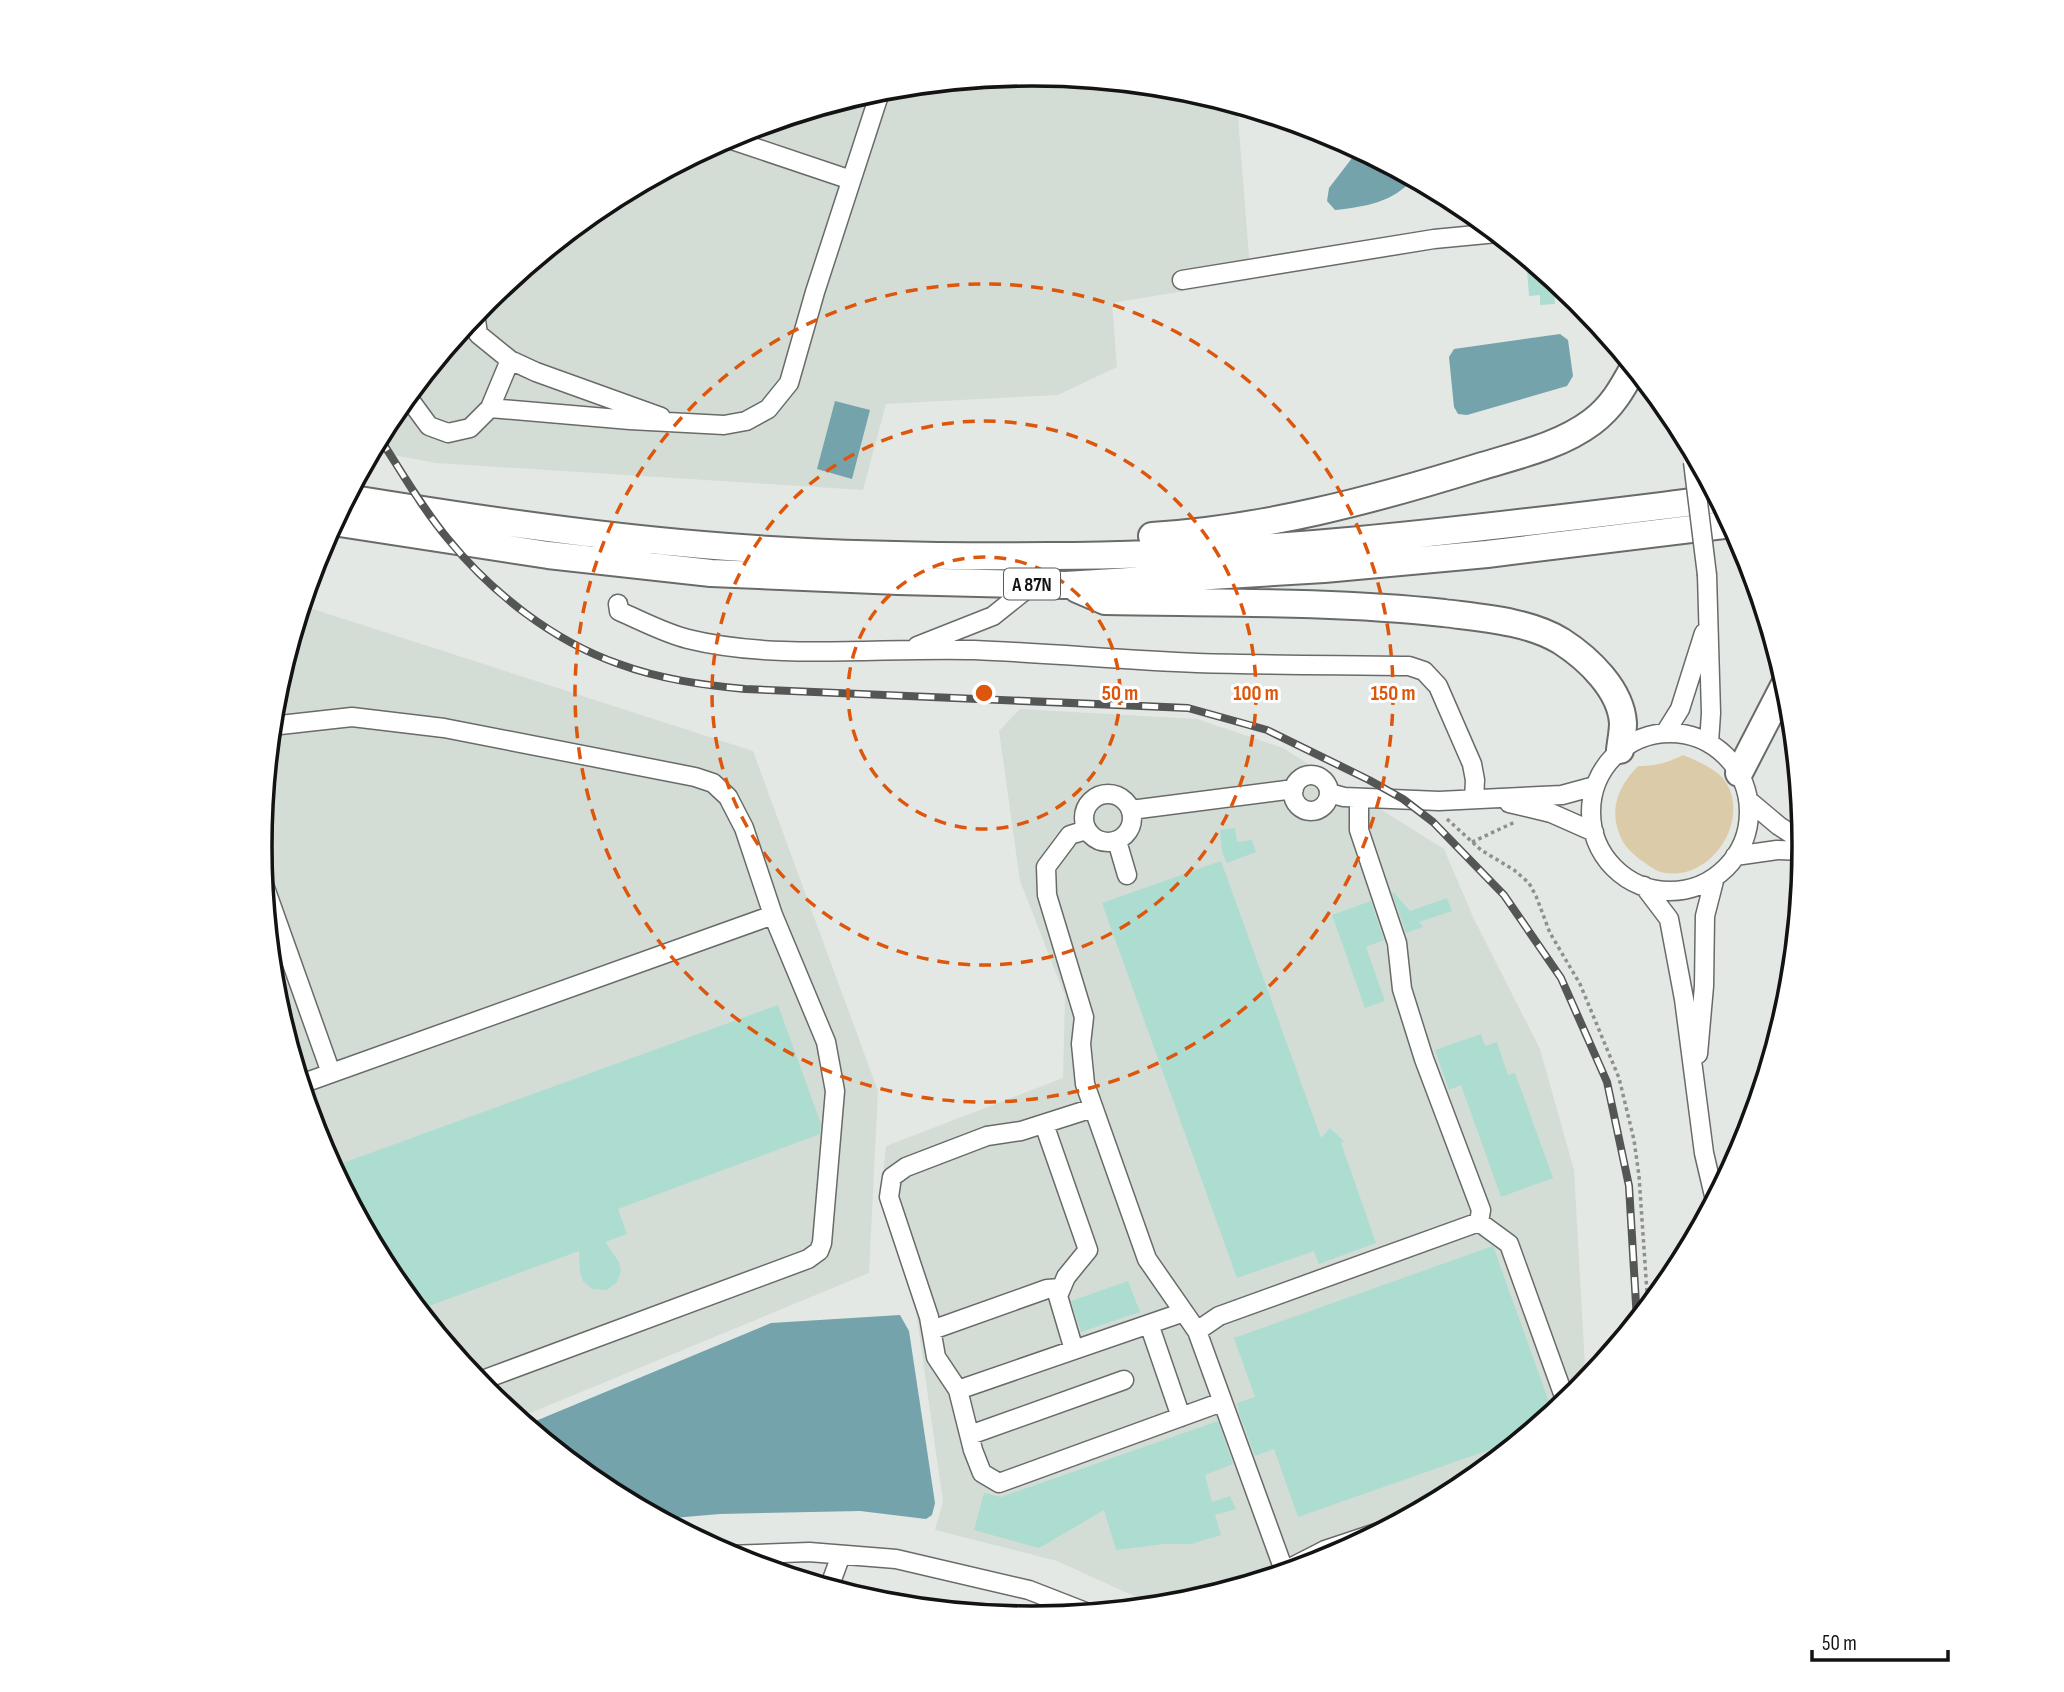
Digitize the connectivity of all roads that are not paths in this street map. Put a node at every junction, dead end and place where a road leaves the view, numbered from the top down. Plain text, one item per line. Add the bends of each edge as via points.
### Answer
1 (877, 102) edge
2 (742, 143) edge
3 (851, 180) junction
4 (1483, 234) edge
5 (1182, 280) dead end
6 (477, 327) edge
7 (510, 360) junction
8 (1629, 376) edge
9 (414, 405) edge
10 (490, 408) junction
11 (673, 422) junction
12 (1694, 474) edge
13 (356, 499) edge
14 (1709, 500) edge
15 (344, 524) edge
16 (1721, 525) edge
17 (1052, 556) junction
18 (1033, 584) junction
19 (1065, 585) junction
20 (618, 604) dead end
21 (1708, 619) junction
22 (909, 649) junction
23 (1778, 698) edge
24 (282, 725) edge
25 (1665, 733) junction
26 (1709, 743) junction
27 (1620, 750) junction
28 (1739, 773) junction
29 (1595, 786) junction
30 (1359, 798) junction
31 (1483, 798) junction
32 (1748, 800) junction
33 (1131, 810) junction
34 (1086, 830) junction
35 (1594, 832) junction
36 (1792, 834) edge
37 (1117, 841) junction
38 (1792, 851) edge
39 (1735, 856) junction
40 (1127, 875) dead end
41 (1715, 877) junction
42 (1644, 886) junction
43 (773, 915) junction
44 (275, 916) edge
45 (331, 1073) junction
46 (309, 1081) edge
47 (1695, 1089) junction
48 (1093, 1108) junction
49 (1044, 1124) junction
50 (1712, 1186) edge
51 (1479, 1222) junction
52 (1061, 1288) junction
53 (1184, 1312) junction
54 (1149, 1324) junction
55 (932, 1330) junction
56 (1197, 1331) junction
57 (1074, 1350) junction
58 (488, 1378) edge
59 (1124, 1380) dead end
60 (958, 1390) junction
61 (1562, 1391) edge
62 (1222, 1402) junction
63 (1181, 1417) junction
64 (970, 1435) junction
65 (757, 1554) edge
66 (841, 1555) junction
67 (1281, 1564) edge
68 (832, 1579) edge
69 (1068, 1605) edge

1 - 3 street
2 - 3 street
3 - 11 street via 789,383 768,409 746,421 724,425
4 - 5 street
6 - 7 street via 478,334
7 - 10 street
7 - 11 street
8 - 17 highway via 1613,404 1592,422 1567,438 1526,453 1360,502 1224,529 1090,540
9 - 10 street via 429,426 448,433 470,428
10 - 11 street
12 - 21 street, bridge
13 - 17 highway, A 87N via 705,545
14 - 17 highway, A 87N via 1323,543
15 - 18 highway, A 87N via 548,555 710,573
16 - 19 highway, A 87N via 1488,554
18 - 19 highway, A 87N
18 - 22 street via 993,616
19 - 27 highway via 1105,601 1383,607 1524,626 1560,641 1609,685 1623,724
20 - 22 street via 619,611 664,632 710,644 818,651
21 - 25 street via 1680,709
21 - 26 street
22 - 31 street via 1196,663 1417,667 1435,680
23 - 28 highway
24 - 43 street via 352,717 418,725 713,783 728,797 744,828
25 - 26 street via 1688,734
25 - 27 street
26 - 28 street
27 - 29 street
28 - 32 street
29 - 31 street via 1562,795
29 - 35 street
30 - 31 street
30 - 33 street via 1329,793 1328,785 1313,775 1298,781 1294,789
30 - 51 street via 1359,830 1397,943 1402,989 1481,1210
31 - 35 street via 1551,813
32 - 36 street
32 - 39 street via 1747,830
33 - 34 street via 1115,794 1092,798 1085,808
33 - 37 street via 1127,834
34 - 37 street via 1094,839
34 - 48 street via 1070,835 1046,867 1046,895 1084,1017 1081,1044
35 - 42 street via 1612,865
37 - 40 street
38 - 39 street
39 - 41 street
41 - 42 street via 1692,888 1668,891
41 - 47 street via 1705,916
42 - 47 street via 1669,919
43 - 45 street
43 - 58 street via 827,1042 835,1091 819,1251 808,1259
44 - 45 street
45 - 46 street
47 - 50 street
48 - 49 street
48 - 53 street via 1147,1259
49 - 52 street via 1088,1250
49 - 55 street via 987,1136 906,1167 892,1177 888,1197
51 - 56 street via 1219,1316
51 - 61 street via 1509,1244
52 - 55 street via 1046,1289
52 - 57 street via 1058,1296
53 - 54 street
53 - 56 street
54 - 57 street
54 - 63 street
55 - 60 street via 936,1357
56 - 62 street
57 - 60 street
59 - 64 street
60 - 64 street
62 - 63 street
62 - 67 street
63 - 64 street via 999,1483 982,1473
65 - 66 street
66 - 68 street
66 - 69 street via 896,1559 1029,1590

